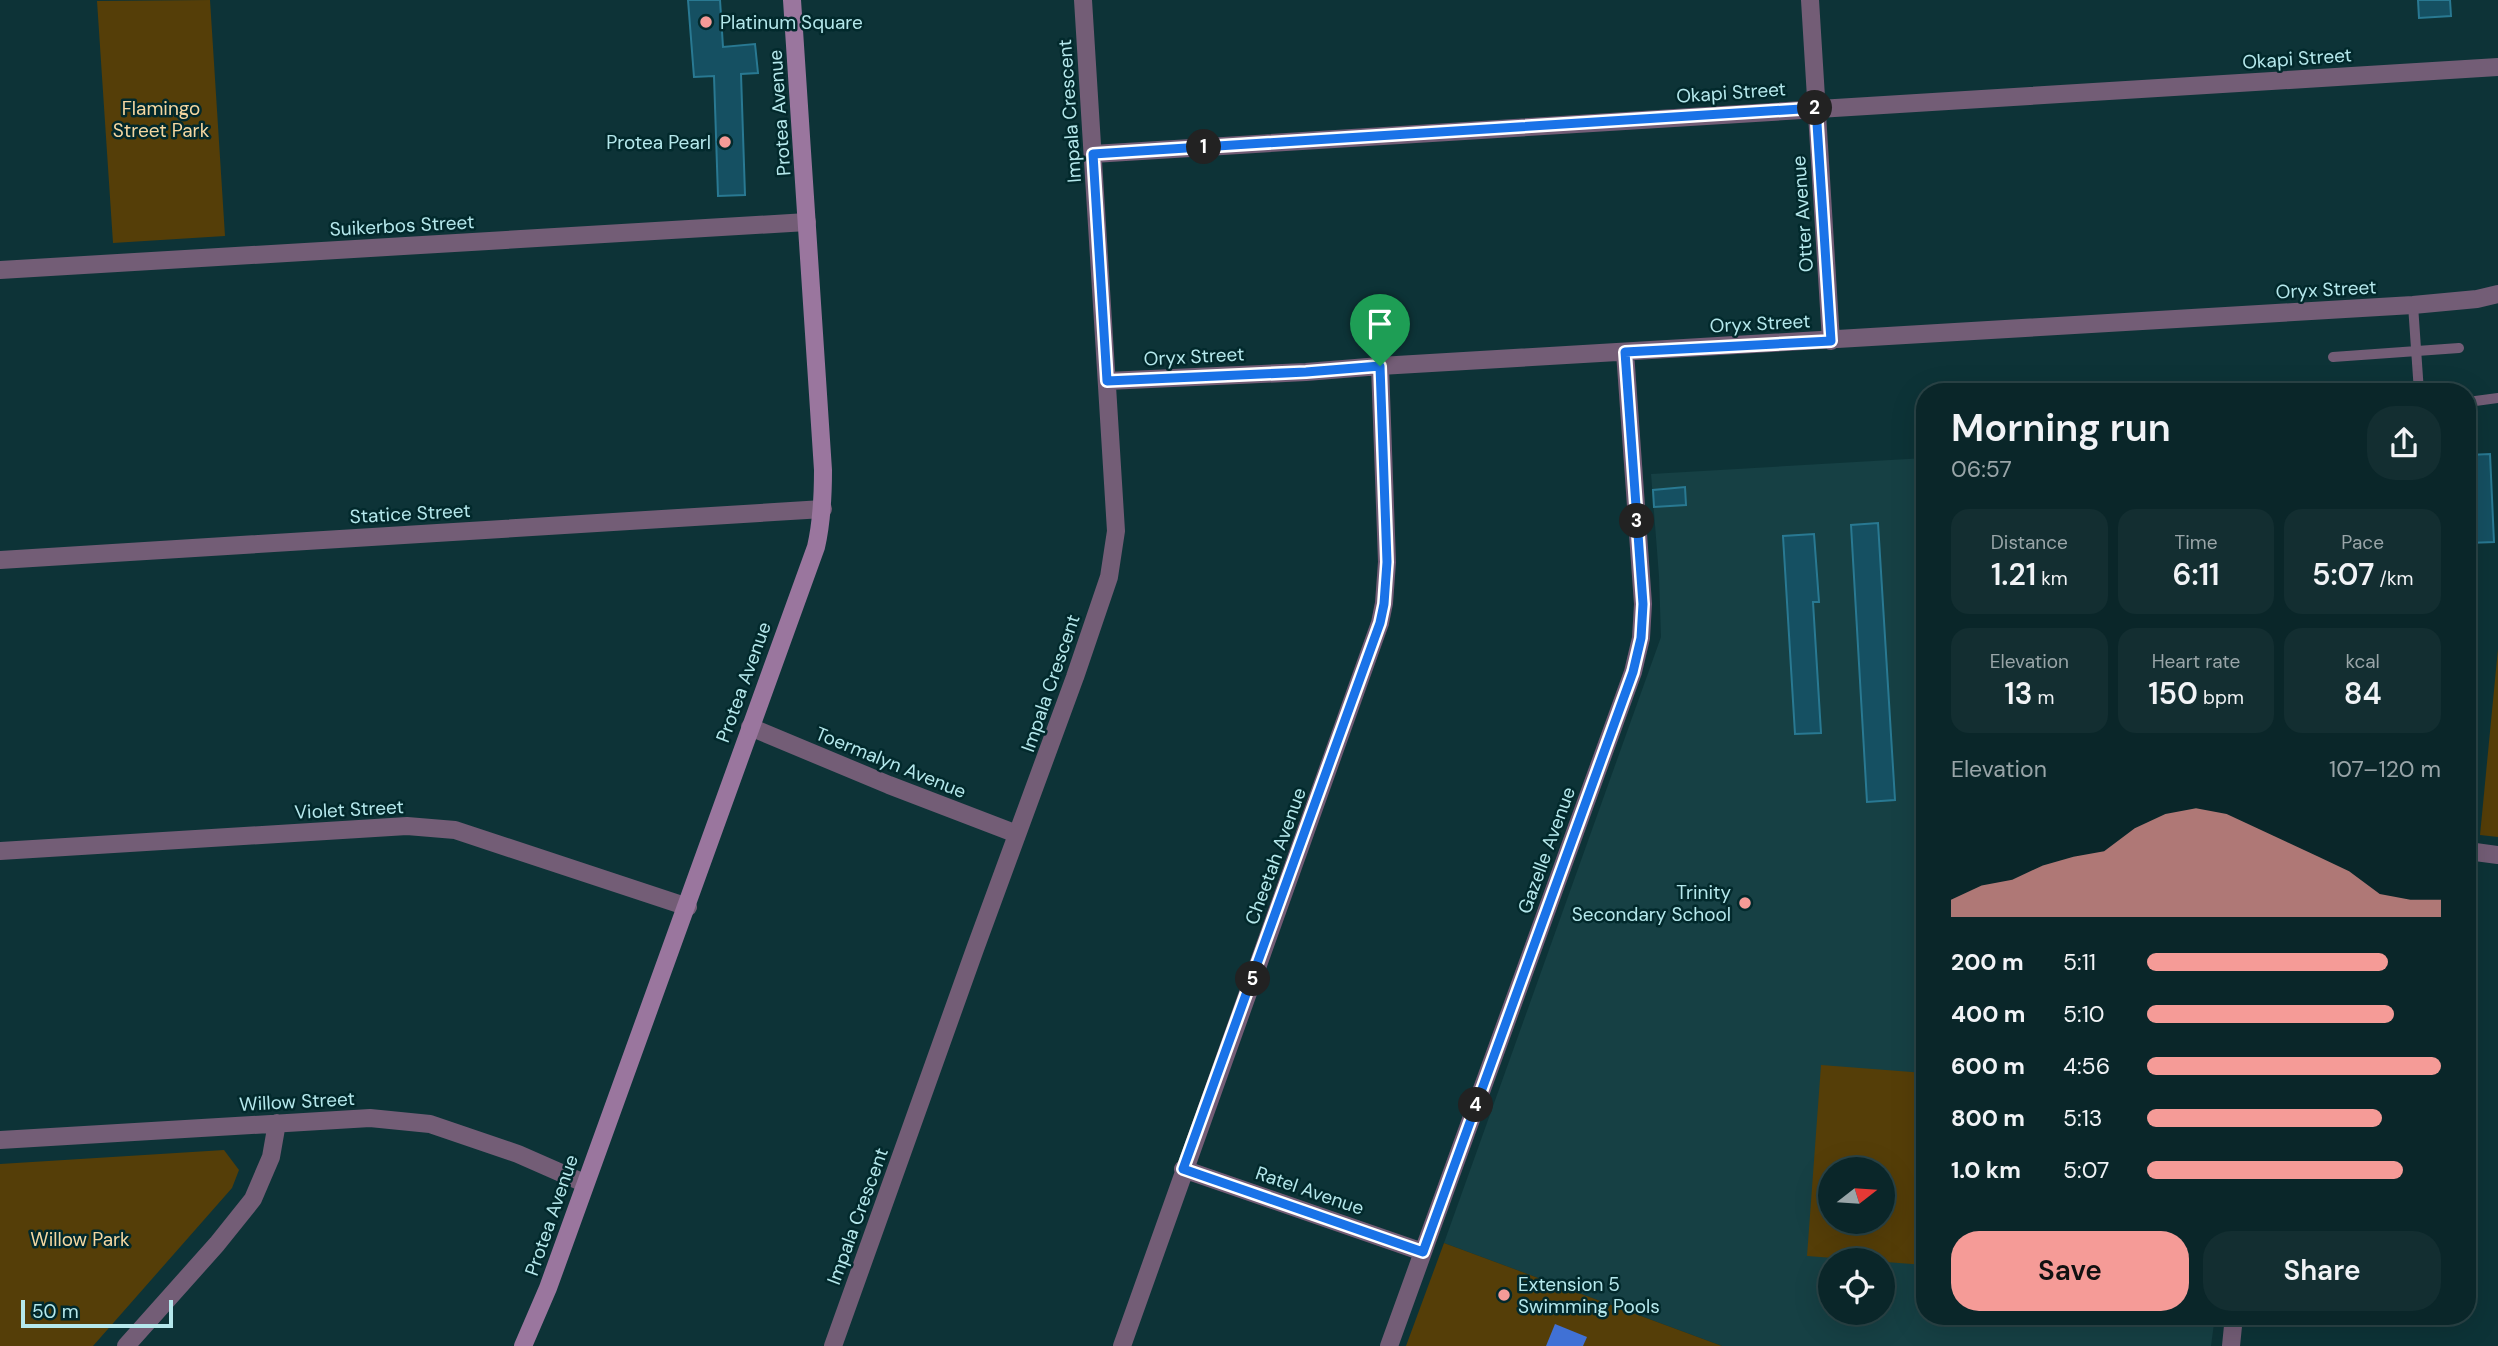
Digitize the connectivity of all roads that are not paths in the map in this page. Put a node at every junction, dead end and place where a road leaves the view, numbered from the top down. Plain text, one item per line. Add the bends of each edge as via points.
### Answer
1 (792, 0) edge
2 (1083, 0) edge
3 (1810, 0) edge
4 (2498, 67) edge
5 (1816, 108) junction
6 (1093, 154) junction
7 (807, 222) junction
8 (0, 270) edge
9 (2498, 295) edge
10 (2413, 305) junction
11 (1831, 341) junction
12 (2459, 348) dead end
13 (1625, 352) junction
14 (2416, 352) junction
15 (2333, 357) dead end
16 (1380, 366) junction
17 (1107, 381) junction
18 (2418, 383) edge
19 (2498, 398) edge
20 (2476, 401) edge
21 (823, 509) junction
22 (0, 560) edge
23 (750, 727) junction
24 (1017, 834) junction
25 (0, 851) edge
26 (2476, 852) edge
27 (2498, 855) edge
28 (688, 907) junction
29 (277, 1123) junction
30 (0, 1140) edge
31 (1183, 1169) junction
32 (584, 1183) junction
33 (1423, 1252) junction
34 (2233, 1325) edge
35 (126, 1346) edge
36 (523, 1346) edge
37 (833, 1346) edge
38 (1122, 1346) edge
39 (1389, 1346) edge
40 (2231, 1346) edge

1 - 7 street, Protea Avenue
2 - 6 street, Impala Crescent
3 - 5 street, Otter Avenue
4 - 5 street, Okapi Street
5 - 6 street, Okapi Street
5 - 11 street, Otter Avenue
6 - 17 street, Impala Crescent
7 - 8 street, Suikerbos Street
7 - 21 street, Protea Avenue
9 - 10 street, Oryx Street
10 - 11 street, Oryx Street
10 - 14 lane
11 - 13 street, Oryx Street
12 - 14 lane
13 - 16 street, Oryx Street
13 - 33 street, Gazelle Avenue via 1643,604 1641,638 1633,672
14 - 15 lane
14 - 18 lane
16 - 17 street, Oryx Street
16 - 31 street, Cheetah Avenue via 1387,562 1380,623
17 - 24 street, Impala Crescent via 1114,554
19 - 20 lane
21 - 22 street, Statice Street
21 - 23 street, Protea Avenue via 816,547
23 - 24 street, Toermalyn Avenue
23 - 28 street, Protea Avenue
24 - 37 street, Impala Crescent
25 - 28 street, Violet Street via 433,827 455,830
26 - 27 street
28 - 32 street, Protea Avenue
29 - 30 street, Willow Street
29 - 32 street, Willow Street via 370,1118 430,1124
29 - 35 street via 271,1157 253,1199
31 - 33 street, Ratel Avenue
31 - 38 street, Cheetah Avenue
32 - 36 street, Protea Avenue
33 - 39 street, Gazelle Avenue
34 - 40 street

